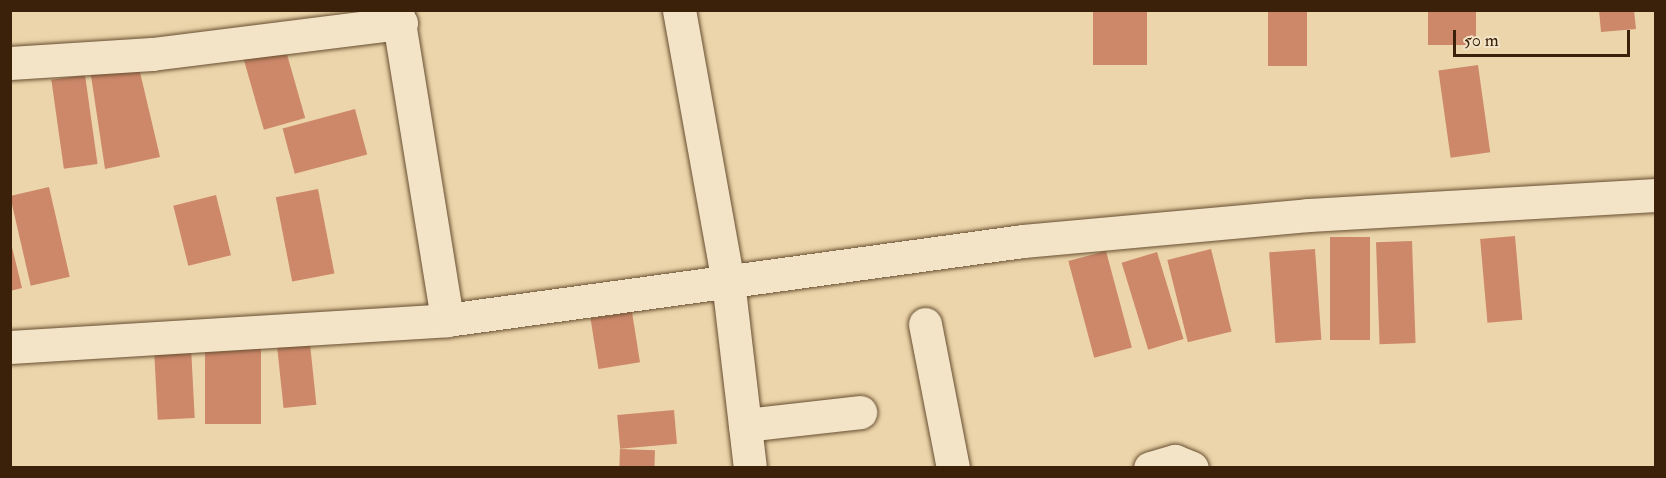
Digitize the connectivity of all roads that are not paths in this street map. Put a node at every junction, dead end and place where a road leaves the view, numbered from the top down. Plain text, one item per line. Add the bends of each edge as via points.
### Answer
1 (679, 10) edge
2 (399, 17) edge
3 (10, 63) edge
4 (1656, 195) edge
5 (728, 281) junction
6 (447, 320) junction
7 (925, 324) dead end
8 (10, 347) edge
9 (860, 412) dead end
10 (745, 425) junction
11 (750, 468) edge
12 (953, 468) edge
13 (1150, 468) edge
14 (1192, 468) edge

1 - 5 street
2 - 3 street via 152,54
2 - 6 street
4 - 5 street via 1308,215 1047,238
5 - 6 street
5 - 10 street
6 - 8 street
7 - 12 street
9 - 10 street
10 - 11 street
13 - 14 street via 1175,460

